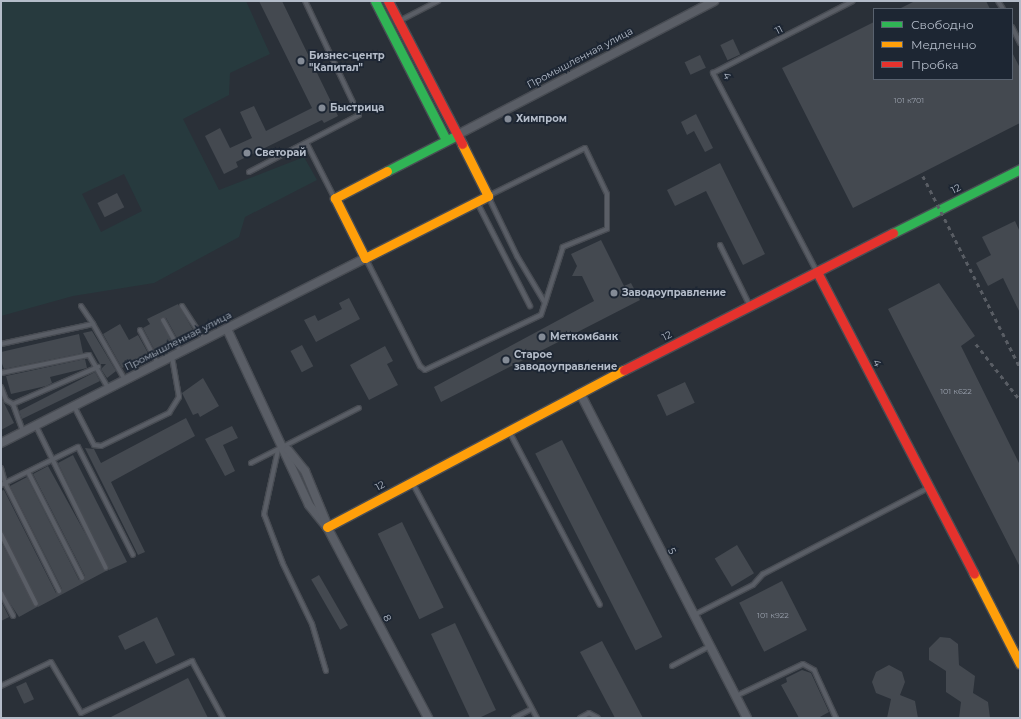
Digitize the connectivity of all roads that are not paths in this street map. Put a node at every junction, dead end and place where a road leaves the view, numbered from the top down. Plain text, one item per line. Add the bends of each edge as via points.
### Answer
1 (305, 1) edge
2 (375, 1) edge
3 (388, 1) edge
4 (438, 1) edge
5 (714, 1) edge
6 (853, 1) edge
7 (398, 21) junction
8 (388, 26) junction
9 (1013, 29) edge
10 (1020, 43) edge
11 (713, 73) joint
12 (457, 135) junction
13 (446, 140) junction
14 (307, 144) junction
15 (1020, 169) edge
16 (249, 172) dead end
17 (488, 196) junction
18 (334, 198) junction
19 (477, 202) junction
20 (720, 245) dead end
21 (365, 258) junction
22 (817, 272) junction
23 (546, 303) junction
24 (81, 306) dead end
25 (182, 306) dead end
26 (530, 306) dead end
27 (750, 306) junction
28 (163, 320) dead end
29 (93, 324) junction
30 (227, 329) junction
31 (140, 330) dead end
32 (204, 340) junction
33 (1, 344) edge
34 (181, 352) junction
35 (172, 357) junction
36 (158, 364) junction
37 (98, 367) junction
38 (1, 373) edge
39 (125, 380) junction
40 (1, 387) edge
41 (109, 389) junction
42 (580, 393) junction
43 (6, 400) junction
44 (1, 403) edge
45 (13, 404) junction
46 (74, 406) junction
47 (359, 408) dead end
48 (36, 426) junction
49 (509, 430) junction
50 (23, 432) junction
51 (1, 444) edge
52 (281, 448) junction
53 (51, 460) junction
54 (251, 463) dead end
55 (1, 468) edge
56 (28, 472) junction
57 (412, 482) junction
58 (3, 484) edge
59 (928, 487) junction
60 (327, 527) junction
61 (1, 534) edge
62 (132, 555) dead end
63 (106, 568) dead end
64 (82, 578) dead end
65 (59, 591) dead end
66 (1, 593) edge
67 (36, 604) dead end
68 (600, 605) dead end
69 (694, 615) junction
70 (13, 616) dead end
71 (710, 646) junction
72 (1020, 664) edge
73 (672, 666) dead end
74 (326, 671) dead end
75 (1, 686) edge
76 (736, 696) junction
77 (530, 710) junction
78 (223, 718) edge
79 (428, 718) edge
80 (514, 718) edge
81 (537, 718) edge
82 (580, 718) edge
83 (598, 718) edge
84 (747, 718) edge
85 (836, 718) edge

1 - 14 lane via 359,115
2 - 8 street
3 - 7 street
4 - 7 lane
5 - 12 street, Промышленная улица
6 - 11 lane, 11
7 - 8 street
7 - 12 street
8 - 13 street
9 - 10 lane
11 - 22 lane, 4
12 - 13 street, Промышленная улица
12 - 17 street
13 - 18 street, Промышленная улица
14 - 16 lane
14 - 18 lane
15 - 22 street, 12
17 - 19 street, Промышленная улица
17 - 23 lane
17 - 23 lane via 585,148 607,194 607,229 563,247
18 - 21 street
19 - 21 street, Промышленная улица
19 - 26 lane
20 - 27 lane
21 - 23 lane via 420,366 425,370 542,315
21 - 30 street, Промышленная улица
22 - 27 street, 12
22 - 59 street, 4
24 - 29 lane
25 - 32 lane
27 - 42 street, 12
28 - 34 lane
29 - 33 lane
29 - 39 lane
30 - 32 street, Промышленная улица
30 - 52 street
31 - 36 lane
32 - 34 street, Промышленная улица
34 - 35 street, Промышленная улица
35 - 36 street, Промышленная улица
35 - 46 lane via 179,397 169,413 101,446 94,445
36 - 39 street, Промышленная улица
37 - 38 lane via 89,355 83,355
37 - 41 lane
37 - 45 lane
39 - 41 street, Промышленная улица
40 - 43 lane
41 - 46 street, Промышленная улица
42 - 49 street, 12
42 - 69 street, 5
43 - 44 lane
43 - 45 lane
45 - 50 lane
46 - 48 street, Промышленная улица
47 - 52 lane
48 - 50 street, Промышленная улица
48 - 53 lane
49 - 57 street, 12
49 - 68 lane
50 - 51 street, Промышленная улица
52 - 54 lane
52 - 60 street via 309,505
52 - 60 street via 305,471
52 - 74 lane via 264,514 283,564 312,624
53 - 56 lane
53 - 62 lane via 78,447
53 - 63 lane
55 - 58 lane
56 - 58 lane
56 - 64 lane
57 - 60 street, 12
57 - 77 lane
58 - 65 lane
59 - 69 lane via 763,574 753,585
59 - 72 street, 4
60 - 79 street, 8
61 - 67 lane
66 - 70 lane
69 - 71 street, 5
71 - 73 lane
71 - 76 street, 5
75 - 78 lane via 51,662 81,713 192,661
76 - 84 street, 5
76 - 85 lane via 804,664 814,670
77 - 80 lane
77 - 81 lane
82 - 83 lane via 589,713

